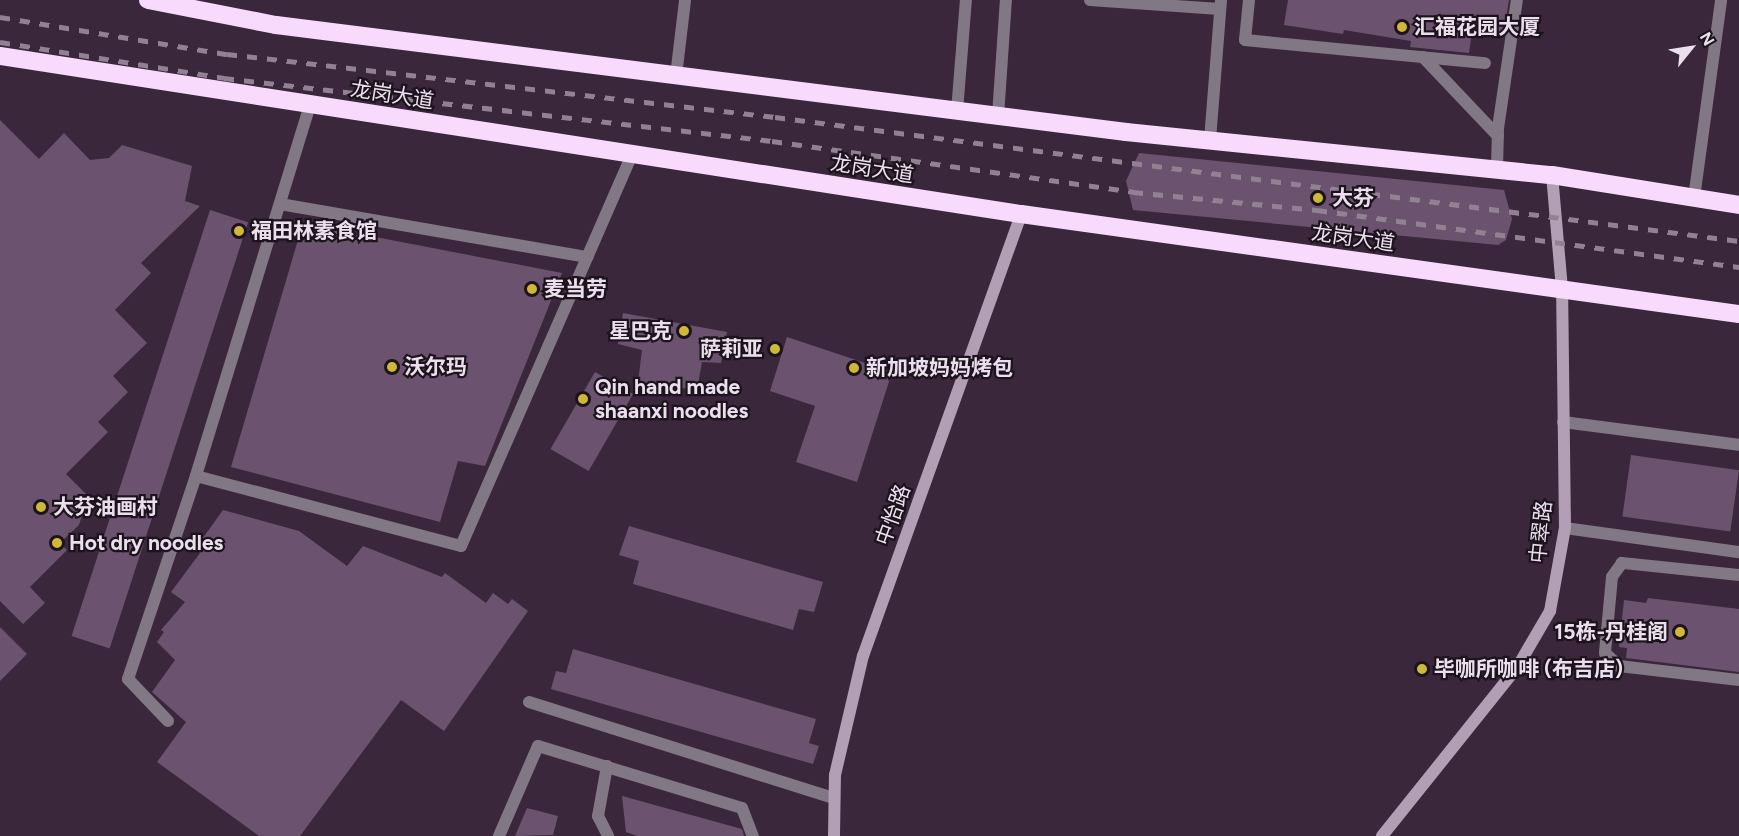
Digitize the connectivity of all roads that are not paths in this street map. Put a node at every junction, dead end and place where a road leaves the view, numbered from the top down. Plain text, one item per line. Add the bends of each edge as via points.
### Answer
1 (148, 0) edge
2 (685, 0) edge
3 (966, 0) edge
4 (1005, 0) edge
5 (1090, 0) edge
6 (1249, 0) edge
7 (1517, 0) edge
8 (1720, 0) edge
9 (189, 4) edge
10 (1220, 5) edge
11 (0, 56) edge
12 (1423, 57) junction
13 (1485, 63) dead end
14 (676, 76) junction
15 (310, 105) junction
16 (957, 111) junction
17 (999, 116) junction
18 (1498, 136) junction
19 (1210, 140) junction
20 (632, 155) junction
21 (1497, 170) junction
22 (1552, 175) junction
23 (1694, 198) junction
24 (280, 204) junction
25 (1739, 205) edge
26 (1021, 214) junction
27 (587, 258) junction
28 (1562, 289) junction
29 (1739, 314) edge
30 (1563, 422) junction
31 (1739, 445) edge
32 (196, 476) junction
33 (1565, 528) junction
34 (1739, 552) edge
35 (1739, 575) edge
36 (1739, 680) edge
37 (529, 702) dead end
38 (168, 721) dead end
39 (607, 766) junction
40 (834, 798) junction
41 (499, 836) edge
42 (608, 836) edge
43 (753, 836) edge
44 (834, 836) edge
45 (1382, 836) edge

1 - 9 highway
2 - 14 street
3 - 16 street
4 - 17 street
5 - 10 street
6 - 12 street via 1245,40
7 - 18 street
8 - 23 street
9 - 14 highway via 276,26
10 - 19 street
11 - 15 highway, 龙岗大道
12 - 13 street
12 - 18 street
14 - 16 highway
15 - 20 highway, 龙岗大道
15 - 24 street
16 - 17 highway
17 - 19 highway
18 - 21 street
19 - 21 highway
20 - 26 highway, 龙岗大道
20 - 27 street
21 - 22 highway
22 - 23 highway
22 - 28 main road, 中翠路
23 - 25 highway
24 - 27 street
24 - 32 street
26 - 28 highway, 龙岗大道
26 - 40 main road, 中怡路 via 862,656 835,775
27 - 32 street via 462,546
28 - 29 highway, 龙岗大道
28 - 30 main road, 中翠路
30 - 31 street
30 - 33 main road, 中翠路
32 - 38 street via 128,678
33 - 34 street
33 - 45 main road, 中翠路 via 1550,610 1518,666
35 - 36 street via 1622,563 1612,577 1605,653 1619,666
37 - 40 street
39 - 41 street via 538,746
39 - 42 street via 598,816
39 - 43 street via 742,808
40 - 44 main road, 中怡路

